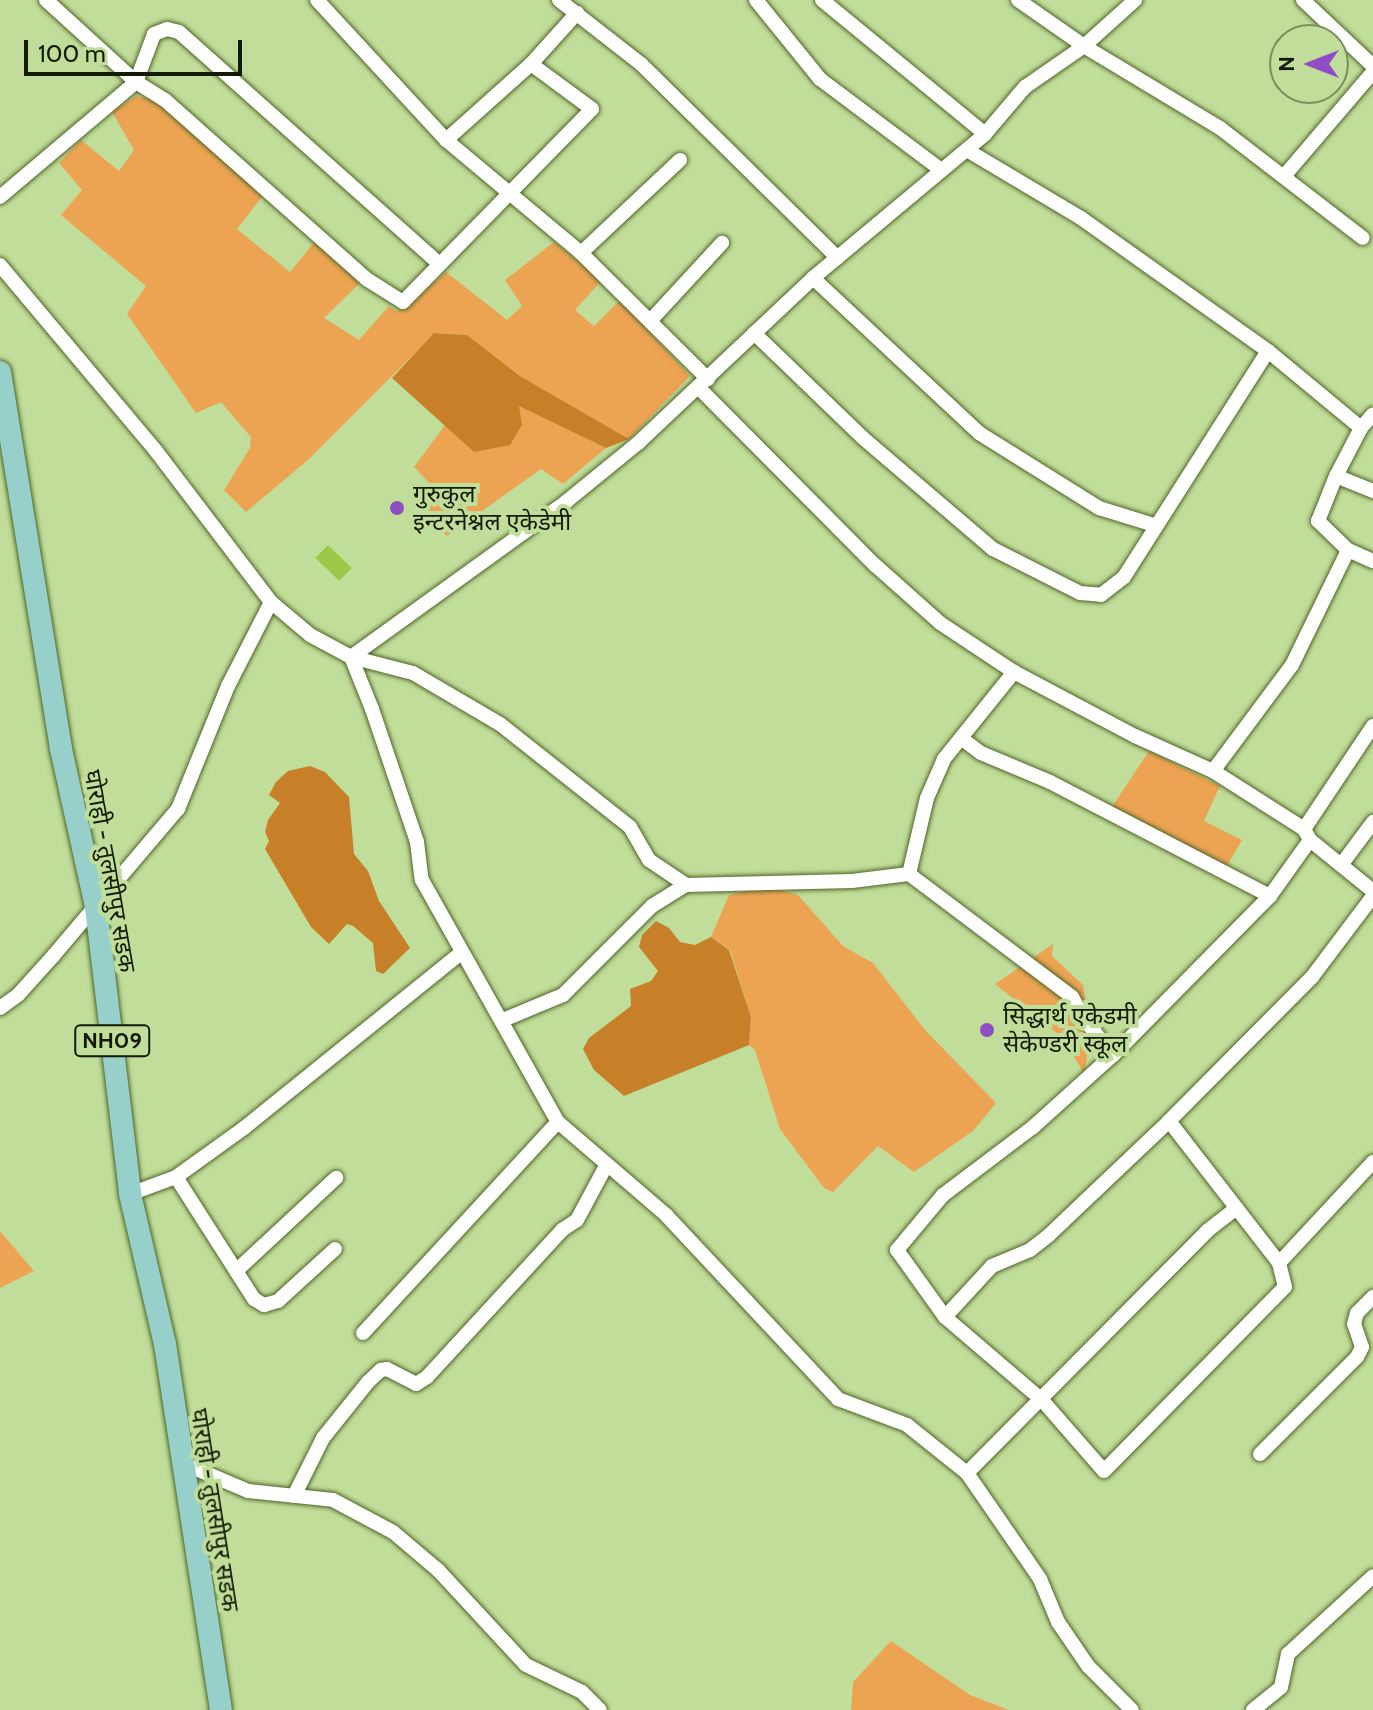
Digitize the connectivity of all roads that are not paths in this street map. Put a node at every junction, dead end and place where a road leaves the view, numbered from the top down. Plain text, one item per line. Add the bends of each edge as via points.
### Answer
1 (46, 0) edge
2 (317, 0) edge
3 (559, 0) edge
4 (756, 0) edge
5 (822, 0) edge
6 (1018, 0) edge
7 (1303, 0) edge
8 (1132, 1) edge
9 (577, 13) junction
10 (1084, 46) junction
11 (531, 64) junction
12 (1373, 69) edge
13 (136, 82) junction
14 (985, 134) junction
15 (446, 140) junction
16 (967, 150) junction
17 (680, 160) dead end
18 (941, 170) junction
19 (1285, 175) junction
20 (512, 191) junction
21 (0, 197) edge
22 (1363, 238) dead end
23 (722, 243) dead end
24 (581, 253) junction
25 (838, 258) junction
26 (438, 263) junction
27 (0, 265) edge
28 (813, 278) junction
29 (651, 320) junction
30 (754, 333) junction
31 (1268, 351) junction
32 (0, 372) edge
33 (703, 384) junction
34 (1373, 414) edge
35 (1361, 428) junction
36 (1336, 476) junction
37 (1373, 491) edge
38 (1154, 525) junction
39 (1348, 550) junction
40 (1373, 561) edge
41 (271, 602) junction
42 (351, 657) junction
43 (1014, 672) junction
44 (1373, 726) edge
45 (961, 738) junction
46 (1213, 771) junction
47 (1373, 822) edge
48 (1307, 835) junction
49 (1341, 865) junction
50 (909, 874) junction
51 (686, 885) junction
52 (1373, 894) edge
53 (1270, 896) junction
54 (96, 907) junction
55 (462, 952) junction
56 (0, 1008) edge
57 (503, 1020) junction
58 (1113, 1055) junction
59 (1169, 1121) junction
60 (558, 1122) junction
61 (1373, 1162) edge
62 (606, 1166) junction
63 (176, 1177) junction
64 (336, 1178) dead end
65 (130, 1194) junction
66 (1236, 1208) junction
67 (335, 1249) dead end
68 (1279, 1263) junction
69 (236, 1271) junction
70 (1373, 1297) edge
71 (945, 1317) junction
72 (363, 1333) dead end
73 (1042, 1400) junction
74 (1260, 1454) dead end
75 (180, 1462) junction
76 (967, 1473) junction
77 (294, 1496) junction
78 (1373, 1576) edge
79 (221, 1710) edge
80 (600, 1710) edge
81 (1132, 1710) edge
82 (1253, 1710) edge

1 - 13 street
2 - 15 street
3 - 9 street
4 - 18 street via 820,79
5 - 14 street
6 - 10 street
7 - 12 street
8 - 10 street
9 - 11 street
9 - 25 street via 641,64
10 - 14 street via 1025,87
10 - 19 street via 1220,128
11 - 15 street
11 - 20 street via 592,109
12 - 19 street
13 - 21 street
13 - 26 street via 165,100 368,280 403,302
13 - 26 street via 154,34 179,32
14 - 16 street
15 - 20 street
16 - 18 street
16 - 31 street via 1081,218
17 - 24 street
18 - 25 street
19 - 22 street
20 - 24 street
20 - 26 street
23 - 29 street
24 - 29 street
25 - 28 street
27 - 41 street via 156,451
28 - 30 street
28 - 38 street via 979,433 1099,508
29 - 33 street
30 - 33 street
30 - 38 street via 950,515 1024,567 1080,593 1101,595 1124,577
31 - 35 street
31 - 38 street
32 - 54 main road, घोराही - तुलसीपुर सडक / NH09 via 61,749
33 - 42 street via 567,501
33 - 43 street via 886,574 940,623
34 - 35 street
35 - 36 street
36 - 37 street
36 - 39 street via 1318,521
39 - 40 street
39 - 46 street via 1292,665
41 - 42 street via 310,635
41 - 54 street via 228,686 178,809
42 - 51 street via 413,673 500,724 630,827 649,860
42 - 55 street via 417,842 422,880
43 - 45 street
43 - 46 street
44 - 48 street
45 - 50 street via 944,759 927,798
45 - 53 street via 981,753 1050,782
46 - 48 street
47 - 49 street
48 - 49 street
48 - 53 street
49 - 52 street
50 - 51 street via 852,881
50 - 58 street via 1072,997
51 - 57 street via 652,906 563,995
52 - 59 street via 1312,977
53 - 58 street
54 - 56 street via 18,995
54 - 65 main road, घोराही - तुलसीपुर सडक / NH09
55 - 57 street
55 - 63 street
57 - 60 street
58 - 71 street via 1033,1127 943,1195 897,1250
59 - 66 street
59 - 71 street via 1039,1242 992,1266
60 - 62 street
60 - 72 street
61 - 68 street
62 - 76 street via 666,1215 838,1399 907,1425
62 - 77 street via 577,1220 427,1377 416,1384 387,1369 368,1382 323,1438
63 - 65 street
63 - 69 street
64 - 69 street
65 - 75 main road, घोराही - तुलसीपुर सडक / NH09 via 165,1344
66 - 68 street
66 - 73 street via 1207,1231
67 - 69 street via 278,1301 264,1305
68 - 73 street via 1285,1287 1104,1471
70 - 74 street via 1354,1324 1362,1347 1357,1357
71 - 73 street
73 - 76 street
75 - 77 street via 248,1491
75 - 79 main road, घोराही - तुलसीपुर सडक / NH09
76 - 81 street via 1040,1579 1058,1622 1088,1666
77 - 80 street via 333,1500 393,1532 438,1570 526,1665 582,1692
78 - 82 street via 1288,1654 1281,1687

